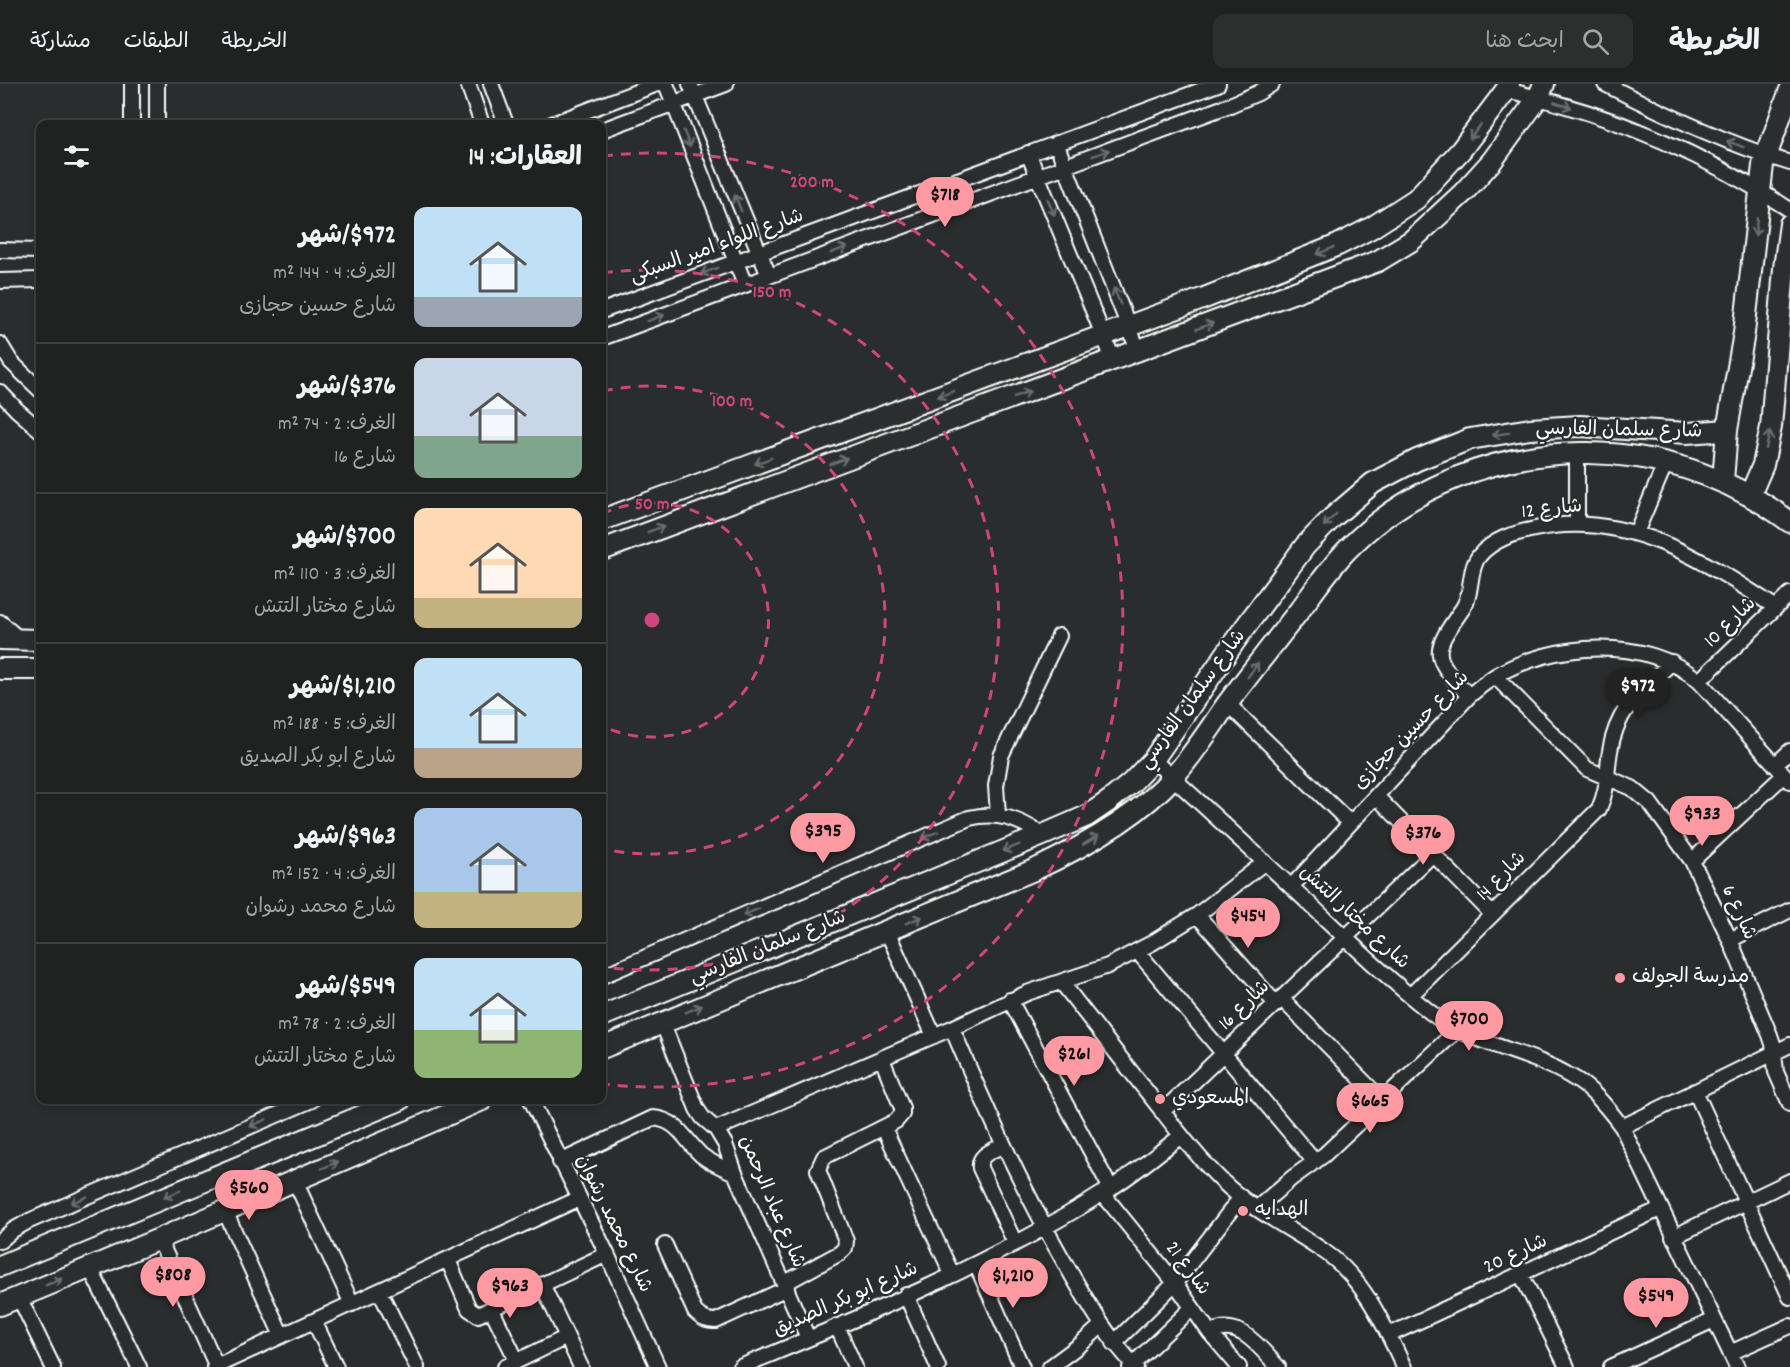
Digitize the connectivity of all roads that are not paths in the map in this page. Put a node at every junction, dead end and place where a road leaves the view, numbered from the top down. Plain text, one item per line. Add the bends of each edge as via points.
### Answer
1 (132, 84) edge
2 (157, 84) edge
3 (468, 84) edge
4 (491, 84) edge
5 (657, 84) edge
6 (666, 84) edge
7 (726, 84) edge
8 (1196, 84) edge
9 (1218, 84) edge
10 (1272, 84) edge
11 (1605, 84) edge
12 (1508, 87) edge
13 (692, 90) edge
14 (1790, 90) edge
15 (1541, 91) edge
16 (1185, 94) junction
17 (673, 104) junction
18 (132, 120) edge
19 (157, 120) edge
20 (481, 120) edge
21 (504, 120) edge
22 (562, 120) edge
23 (606, 129) edge
24 (1056, 143) junction
25 (1028, 153) junction
26 (1766, 155) junction
27 (1790, 163) edge
28 (1066, 166) junction
29 (1038, 177) junction
30 (1761, 191) junction
31 (1790, 210) edge
32 (1790, 224) edge
33 (0, 250) edge
34 (36, 251) edge
35 (759, 253) junction
36 (736, 261) junction
37 (1784, 268) junction
38 (769, 276) junction
39 (36, 280) edge
40 (0, 281) edge
41 (745, 285) junction
42 (1790, 308) edge
43 (606, 310) edge
44 (1129, 326) junction
45 (1104, 335) junction
46 (606, 337) edge
47 (0, 344) edge
48 (1138, 350) junction
49 (1113, 360) junction
50 (36, 386) edge
51 (0, 392) edge
52 (36, 426) edge
53 (1727, 430) junction
54 (1577, 453) junction
55 (1666, 462) junction
56 (1723, 482) junction
57 (1750, 495) junction
58 (606, 519) edge
59 (1790, 522) edge
60 (1577, 524) junction
61 (1636, 533) junction
62 (606, 549) edge
63 (1790, 594) edge
64 (1775, 607) junction
65 (0, 622) edge
66 (1059, 636) dead end
67 (10, 639) edge
68 (36, 640) edge
69 (1672, 663) junction
70 (0, 669) edge
71 (36, 669) edge
72 (1495, 676) junction
73 (1699, 681) junction
74 (1469, 696) junction
75 (1228, 704) junction
76 (1790, 751) edge
77 (1153, 760) junction
78 (1783, 774) edge
79 (1173, 777) junction
80 (1607, 778) junction
81 (1376, 796) junction
82 (998, 815) junction
83 (1350, 823) junction
84 (1043, 835) junction
85 (1433, 854) junction
86 (1692, 861) junction
87 (1265, 862) junction
88 (1292, 887) junction
89 (1790, 910) edge
90 (1492, 914) junction
91 (1197, 915) junction
92 (887, 931) junction
93 (1346, 938) junction
94 (1730, 940) junction
95 (1137, 951) junction
96 (606, 974) edge
97 (1062, 983) junction
98 (1410, 996) junction
99 (1010, 1000) junction
100 (1279, 1001) junction
101 (606, 1014) edge
102 (662, 1022) junction
103 (952, 1028) junction
104 (1457, 1030) junction
105 (934, 1036) junction
106 (1790, 1045) edge
107 (606, 1046) edge
108 (1774, 1053) junction
109 (1222, 1054) junction
110 (882, 1059) junction
111 (1695, 1091) junction
112 (1383, 1101) junction
113 (303, 1104) edge
114 (390, 1104) edge
115 (473, 1104) edge
116 (533, 1104) edge
117 (1790, 1104) edge
118 (1162, 1112) junction
119 (1622, 1126) junction
120 (884, 1128) junction
121 (717, 1129) junction
122 (1181, 1136) junction
123 (1004, 1146) junction
124 (560, 1162) junction
125 (1315, 1162) junction
126 (735, 1173) junction
127 (295, 1181) junction
128 (1790, 1181) edge
129 (1107, 1191) junction
130 (1241, 1197) junction
131 (578, 1199) junction
132 (1746, 1202) junction
133 (1256, 1209) junction
134 (1660, 1209) junction
135 (225, 1211) junction
136 (1045, 1227) junction
137 (1673, 1237) junction
138 (159, 1239) junction
139 (0, 1241) edge
140 (1015, 1243) junction
141 (665, 1245) dead end
142 (607, 1254) junction
143 (448, 1260) junction
144 (976, 1264) junction
145 (0, 1266) edge
146 (90, 1268) junction
147 (952, 1274) junction
148 (1521, 1274) junction
149 (1175, 1283) junction
150 (786, 1285) junction
151 (543, 1286) junction
152 (380, 1292) junction
153 (906, 1295) junction
154 (19, 1297) junction
155 (1790, 1297) edge
156 (352, 1304) junction
157 (0, 1305) edge
158 (1192, 1308) junction
159 (492, 1310) junction
160 (1714, 1320) junction
161 (314, 1321) junction
162 (837, 1326) junction
163 (1101, 1326) junction
164 (1790, 1326) edge
165 (1210, 1333) junction
166 (1389, 1335) junction
167 (282, 1336) junction
168 (567, 1337) junction
169 (808, 1338) junction
170 (1114, 1343) junction
171 (774, 1353) junction
172 (1730, 1353) junction
173 (511, 1364) edge
174 (1133, 1366) edge
175 (53, 1367) edge
176 (139, 1367) edge
177 (216, 1367) edge
178 (336, 1367) edge
179 (417, 1367) edge
180 (581, 1367) edge
181 (658, 1367) edge
182 (740, 1367) edge
183 (780, 1367) edge
184 (855, 1367) edge
185 (938, 1367) edge
186 (1022, 1367) edge
187 (1050, 1367) edge
188 (1239, 1367) edge
189 (1278, 1367) edge
190 (1404, 1367) edge
191 (1568, 1367) edge
192 (1611, 1367) edge
193 (1737, 1367) edge

1 - 18 street
2 - 19 street
3 - 20 street
4 - 21 street
5 - 22 street
6 - 17 street
7 - 13 street
8 - 16 street
9 - 16 street, شارع اللواء امير السبكى
28 -> 10 street via 1230,105
26 -> 11 street via 1710,135
12 - 15 street
12 -> 44 street via 1461,150 1416,199 1371,228 1301,261
13 - 17 street
35 -> 13 street
14 - 26 street, شارع سلمان الفارسي
15 -> 30 street via 1653,137
48 -> 15 street via 1378,261 1411,241 1492,161
16 - 24 street, شارع اللواء امير السبكى
17 - 23 street
17 -> 36 street
24 - 25 street, شارع اللواء امير السبكى
24 - 28 street
25 - 29 street
25 - 35 street, شارع اللواء امير السبكى
26 - 27 street
26 - 30 street, شارع سلمان الفارسي
28 - 29 street
44 -> 28 street
38 -> 29 street
29 -> 45 street
30 - 31 street
30 -> 53 street, شارع سلمان الفارسي via 1744,333
32 - 37 street
33 - 34 street
35 - 36 street, شارع اللواء امير السبكى
35 - 38 street
36 - 41 street
36 -> 43 street, شارع اللواء امير السبكى
37 - 42 street
57 -> 37 street via 1763,465 1771,427
38 - 41 street
39 - 40 street
46 -> 41 street
44 - 45 street
44 - 48 street
45 - 49 street
45 -> 58 street
47 - 50 street via 11,362
48 - 49 street
62 -> 49 street
51 - 52 street
53 - 56 street, شارع سلمان الفارسي
53 -> 77 street, شارع سلمان الفارسي via 1687,433 1580,426 1530,429 1470,439 1373,483 1305,546
54 - 55 street, شارع سلمان الفارسي via 1637,456
54 - 60 street
75 -> 54 street, شارع سلمان الفارسي via 1346,551 1396,510 1482,469 1534,457
55 - 56 street, شارع سلمان الفارسي
55 - 61 street
56 - 57 street, شارع سلمان الفارسي
57 - 59 street, شارع سلمان الفارسي
60 - 61 street, شارع 12
60 - 74 street, شارع 12 via 1550,525 1511,534 1479,556 1466,604 1439,646 1442,664
61 - 64 street, شارع 12 via 1707,564
63 - 64 street, شارع 10
64 - 73 street, شارع 10
65 - 67 street
66 - 82 street via 1001,756 996,786
67 - 68 street
69 - 72 street, شارع حسين حجازى via 1628,651 1582,650 1537,658
69 - 73 street, شارع حسين حجازى
69 - 80 street, شارع 14 via 1618,718
70 - 71 street
72 - 74 street, شارع حسين حجازى
72 - 80 street, شارع 6 via 1587,769
73 - 78 street, شارع حسين حجازى
74 - 81 street, شارع حسين حجازى
75 - 79 street, شارع سلمان الفارسي
75 - 83 street
76 - 78 street
77 - 79 street, شارع مختار التتش
77 - 84 street, شارع سلمان الفارسي via 1109,801 1087,816
78 - 86 street
79 - 87 street, شارع مختار التتش
92 -> 79 street, شارع سلمان الفارسي via 1064,856 1122,820
80 - 86 street, شارع 6 via 1632,788 1650,803
80 - 90 street, شارع 14 via 1599,809
81 - 83 street, شارع حسين حجازى
81 - 85 street
82 - 84 street via 1013,818
82 -> 96 street via 969,818
83 - 88 street, شارع حسين حجازى
84 -> 101 street, شارع سلمان الفارسي
85 - 90 street
85 - 93 street, شارع 16
86 - 94 street, شارع 6
87 - 88 street, شارع مختار التتش
87 - 91 street
88 - 93 street, شارع مختار التتش
89 - 94 street
90 - 98 street, شارع 14
91 - 95 street
91 - 100 street
102 -> 92 street, شارع سلمان الفارسي
92 - 105 street
93 - 98 street, شارع مختار التتش
93 - 100 street, شارع 16
94 - 108 street, شارع 6
95 - 97 street
95 - 109 street
97 - 99 street
97 - 118 street
98 - 104 street, شارع مختار التتش
99 - 103 street
99 - 129 street, شارع 21
100 - 109 street, شارع 16
100 - 112 street
102 - 107 street, شارع سلمان الفارسي
102 - 121 street, شارع عباد الرحمن via 697,1109
103 - 105 street
103 - 123 street
104 - 112 street
104 - 119 street, شارع مختار التتش via 1571,1076 1591,1090
105 - 110 street
106 - 108 street
108 - 111 street
108 - 117 street, شارع 6 via 1776,1072
109 - 118 street, شارع 16
109 - 125 street
110 - 120 street via 902,1108 896,1121
110 - 121 street
111 - 119 street
111 - 132 street
112 - 125 street
113 -> 139 street via 29,1221
114 -> 145 street
127 -> 115 street
116 - 124 street, شارع محمد رشوان
118 - 122 street
119 - 134 street, شارع مختار التتش
120 - 147 street
120 - 150 street via 819,1163 820,1177 846,1240 845,1248
121 - 126 street, شارع عباد الرحمن
122 - 129 street, شارع ابو بكر الصديق
122 - 130 street
123 - 136 street
123 - 140 street via 979,1162
124 - 126 street via 653,1118 673,1124 702,1155
124 - 131 street, شارع محمد رشوان
125 - 133 street
126 - 150 street, شارع عباد الرحمن
127 - 135 street
127 - 156 street
128 - 132 street
129 - 136 street, شارع ابو بكر الصديق
129 - 149 street, شارع 21
130 - 133 street
130 - 149 street
131 - 142 street, شارع محمد رشوان
131 - 143 street
132 - 137 street
132 - 155 street
133 - 166 street via 1344,1268 1372,1304
134 - 137 street, شارع مختار التتش
134 - 148 street, شارع 20
135 - 138 street
135 - 167 street
136 - 140 street, شارع ابو بكر الصديق
136 - 163 street
137 - 160 street, شارع مختار التتش
138 - 146 street
138 - 177 street
140 - 144 street, شارع ابو بكر الصديق
141 - 150 street via 695,1312 708,1321 717,1321
142 - 151 street
142 - 181 street, شارع محمد رشوان
143 - 152 street
143 - 159 street via 469,1309 478,1315
144 - 147 street, شارع ابو بكر الصديق
144 - 186 street
154 -> 146 street
146 - 176 street
147 - 153 street, شارع ابو بكر الصديق
148 - 166 street, شارع 20
148 - 191 street
149 - 158 street, شارع 21
149 - 170 street
150 - 169 street, شارع عباد الرحمن
151 - 159 street
151 - 168 street
152 - 156 street
152 - 179 street
153 - 162 street, شارع ابو بكر الصديق
153 - 185 street
154 - 157 street
154 - 175 street
156 - 161 street
158 - 165 street, شارع 21
158 - 174 street
159 - 173 street
160 - 172 street, شارع مختار التتش
160 - 192 street
161 - 167 street
161 - 178 street
162 - 169 street, شارع ابو بكر الصديق
162 - 184 street
163 - 170 street
163 - 187 street
164 - 172 street
165 - 188 street, شارع 21
165 - 189 street via 1233,1328 1255,1342
166 - 190 street
167 - 177 street
168 - 173 street
168 - 180 street
169 - 171 street, شارع ابو بكر الصديق
170 - 174 street
171 - 182 street, شارع ابو بكر الصديق
171 - 183 street
172 - 193 street, شارع مختار التتش

